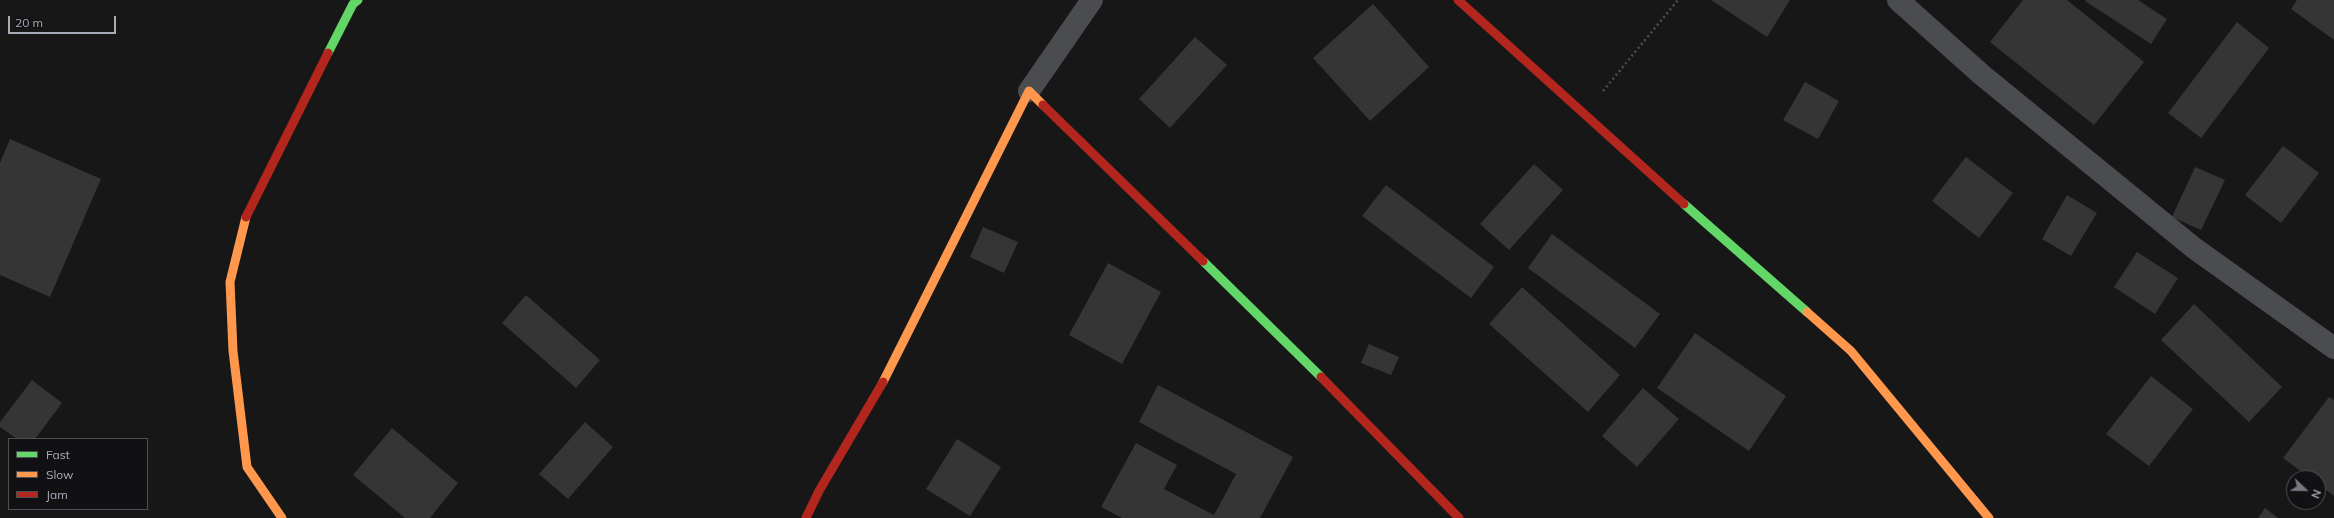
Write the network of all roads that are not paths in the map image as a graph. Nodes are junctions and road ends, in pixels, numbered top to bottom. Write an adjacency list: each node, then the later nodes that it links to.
1 (1092, 0): 5 (street)
2 (1458, 0): 10 (street)
3 (1898, 0): 6 (street)
4 (353, 1): 7 (street)
5 (1030, 92): 8 (street); 9 (street)
6 (2334, 348)
7 (282, 518)
8 (806, 518)
9 (1459, 518)
10 (1989, 518)

